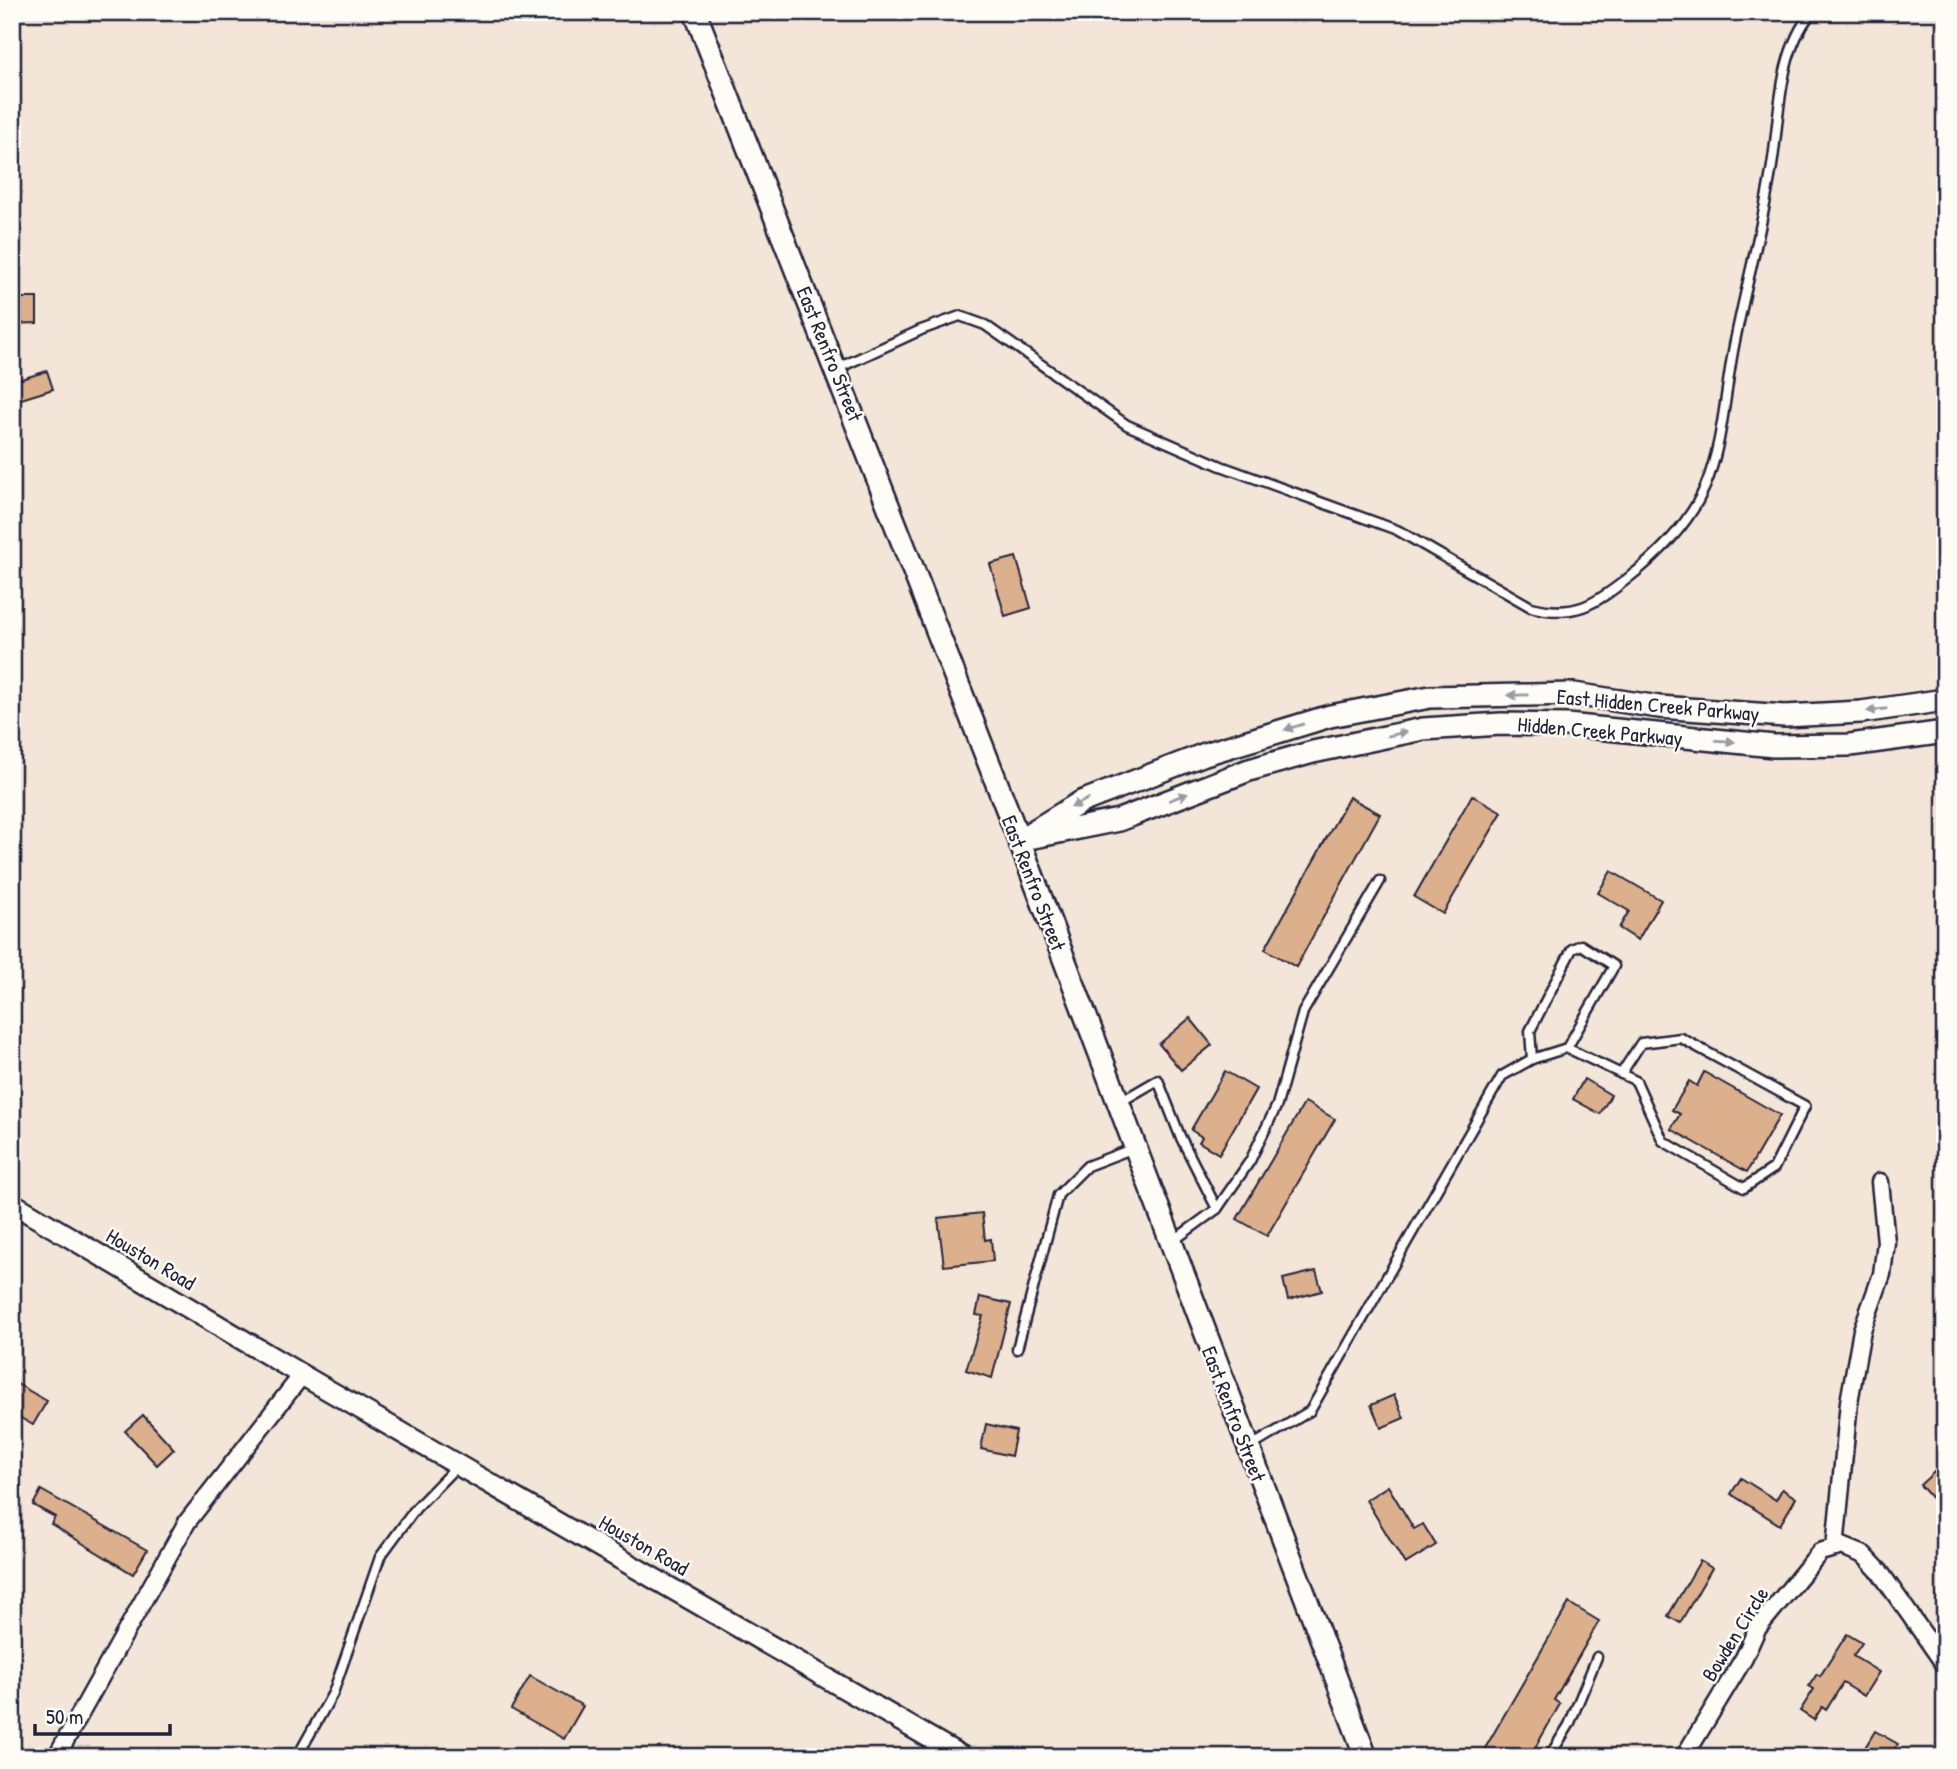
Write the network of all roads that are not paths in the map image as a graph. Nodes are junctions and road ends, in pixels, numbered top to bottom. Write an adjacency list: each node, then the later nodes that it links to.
1 (695, 12): 3 (main road, East Renfro Street)
2 (1811, 12): 3 (lane)
3 (836, 369): 6 (main road, East Renfro Street)
4 (1945, 700): 6 (main road, East Hidden Creek Parkway, one-way to 6)
5 (1945, 732): 6 (main road, Hidden Creek Parkway, one-way to 5)
6 (1018, 840): 11 (main road, East Renfro Street)
7 (1380, 881): 15 (lane)
8 (1567, 1048): 9 (lane); 9 (lane); 10 (lane)
9 (1532, 1059): 19 (lane)
10 (1621, 1074): 10 (lane)
11 (1117, 1104): 12 (main road, East Renfro Street); 15 (lane)
12 (1134, 1148): 16 (main road, East Renfro Street); 17 (lane)
13 (1880, 1182): 21 (street)
14 (12, 1203): 18 (street, Houston Road)
15 (1217, 1209): 16 (lane)
16 (1170, 1243): 19 (main road, East Renfro Street)
17 (1017, 1349)
18 (302, 1375): 20 (street, Houston Road); 24 (street)
19 (1247, 1449): 27 (main road, East Renfro Street)
20 (458, 1465): 25 (lane); 26 (street, Houston Road)
21 (1835, 1548): 23 (street); 29 (street, Bowden Circle)
22 (1597, 1657): 28 (lane)
23 (1945, 1665)
24 (58, 1753)
25 (297, 1757)
26 (963, 1757)
27 (1366, 1757)
28 (1549, 1757)
29 (1684, 1757)

